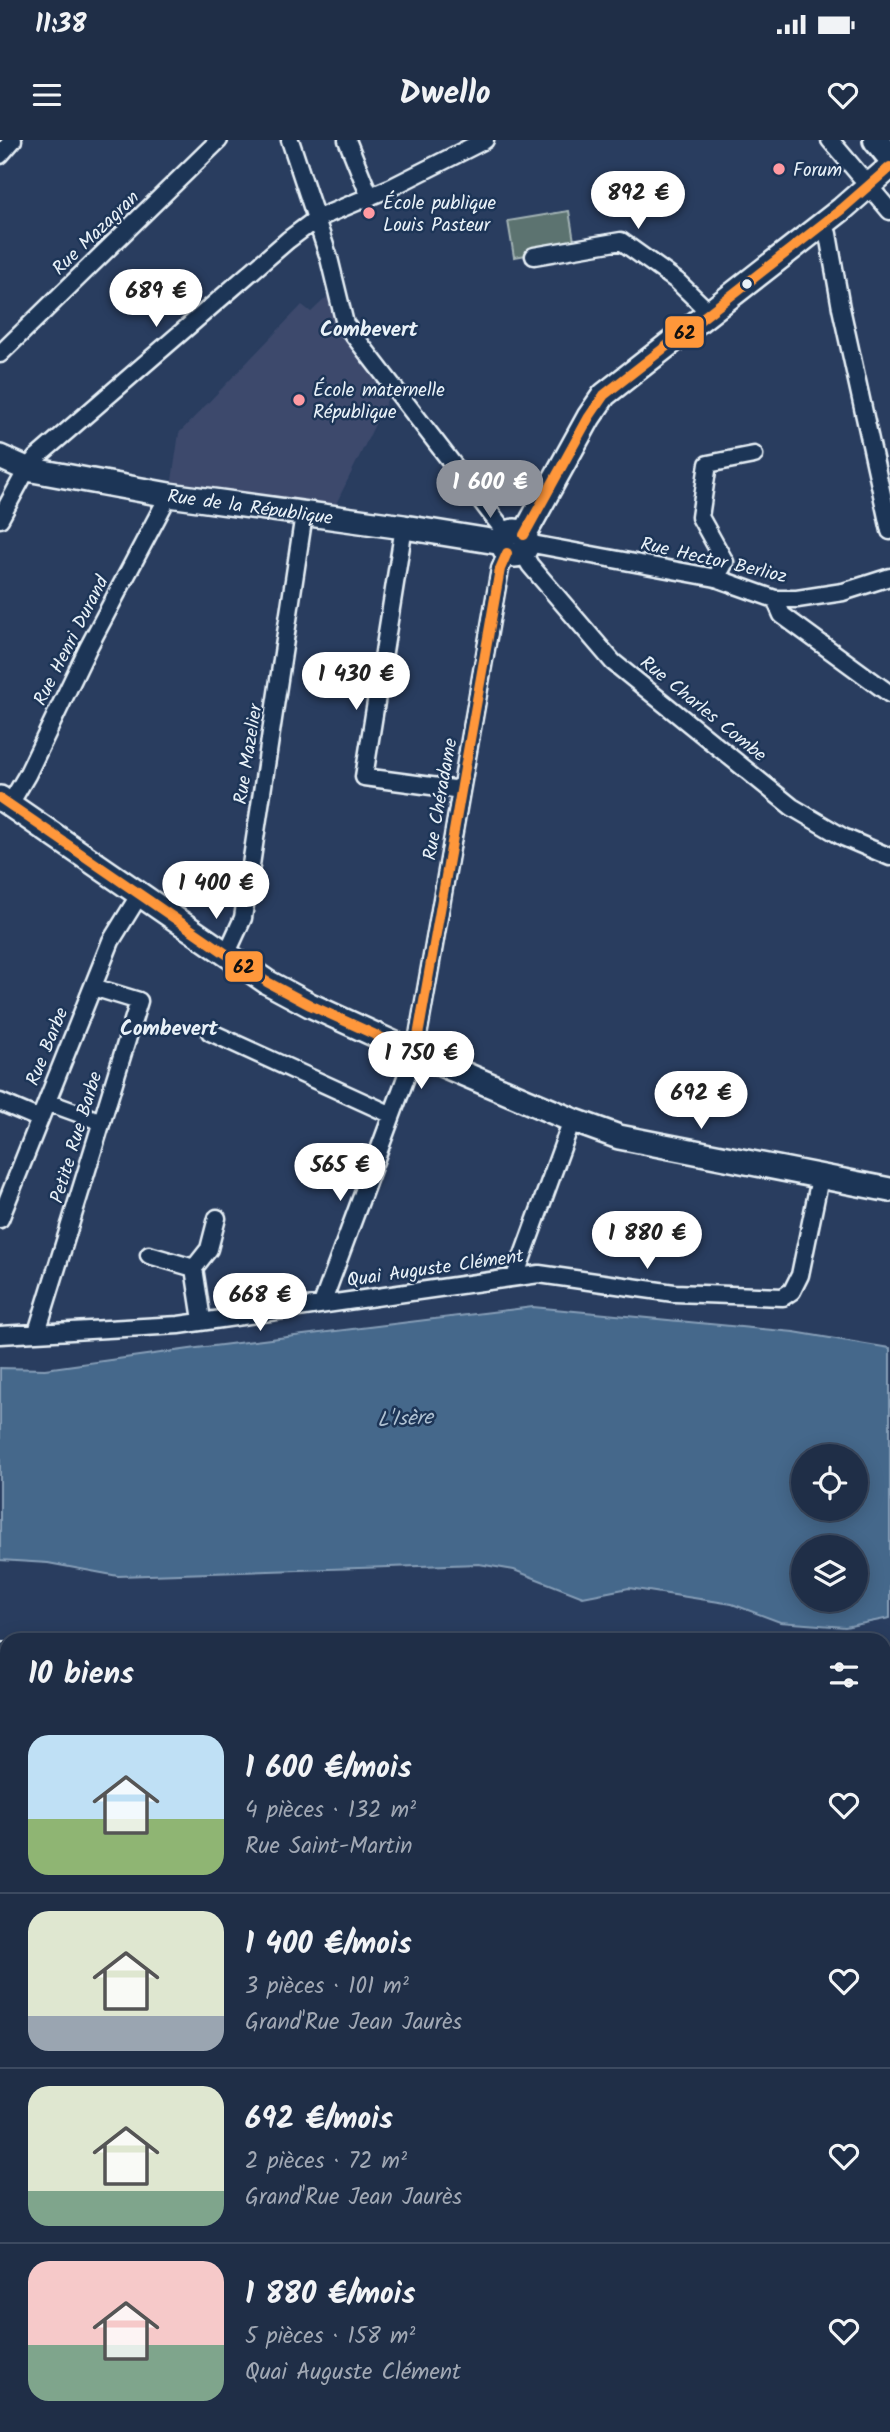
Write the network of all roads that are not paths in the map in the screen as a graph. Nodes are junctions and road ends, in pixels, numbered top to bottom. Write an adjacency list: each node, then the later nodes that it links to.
1 (13, 140): 8 (street)
2 (219, 140): 18 (street, Rue Mazagran)
3 (290, 140): 14 (street, Rue Charles Combe)
4 (347, 140): 12 (street)
5 (485, 140): 12 (street)
6 (830, 140): 11 (street)
7 (876, 140): 9 (main road)
8 (0, 155)
9 (890, 157)
10 (890, 167): 11 (street)
11 (869, 186): 13 (street); 15 (street)
12 (370, 197): 14 (street)
13 (890, 211)
14 (316, 219): 21 (street); 27 (street, Rue Charles Combe)
15 (824, 224): 17 (street); 26 (street)
16 (534, 256): 17 (street)
17 (710, 313): 27 (street)
18 (0, 354)
19 (754, 455): 29 (street)
20 (0, 457): 21 (street, Rue de la République)
21 (27, 469): 22 (street, Rue de la République); 24 (street)
22 (169, 495): 23 (street, Rue de la République); 33 (street, Rue Henri Durand)
23 (304, 514): 25 (street, Rue de la République); 36 (street, Rue Mazelier)
24 (0, 519)
25 (404, 527): 27 (street, Rue de la République); 32 (street)
26 (890, 531)
27 (515, 543): 29 (street, Rue Hector Berlioz); 32 (street, Rue Chéradame); 34 (street, Rue Charles Combe)
28 (890, 577): 30 (street, Rue Hector Berlioz)
29 (716, 578): 30 (street, Rue Hector Berlioz)
30 (775, 599): 31 (street)
31 (890, 694)
32 (461, 790): 39 (street, Rue Chéradame)
33 (5, 801): 35 (street)
34 (890, 857)
35 (140, 894): 36 (street); 37 (street, Rue Barbe)
36 (226, 955): 39 (street)
37 (93, 987): 41 (street, Rue Barbe); 45 (street, Petite Rue Barbe)
38 (210, 1032): 42 (street)
39 (415, 1053): 42 (street, Rue Chéradame); 44 (street)
40 (0, 1102): 43 (street)
41 (47, 1102): 43 (street, Rue Barbe); 45 (street)
42 (392, 1115): 53 (street, Rue Chéradame)
43 (40, 1119): 49 (street, Rue Barbe)
44 (572, 1120): 46 (street); 52 (street)
45 (102, 1122): 55 (street, Petite Rue Barbe)
46 (820, 1178): 47 (street); 52 (street, Quai Auguste Clément)
47 (890, 1190)
48 (216, 1218): 51 (street)
49 (0, 1219)
50 (149, 1255): 51 (street)
51 (194, 1268): 54 (street)
52 (515, 1277): 53 (street, Quai Auguste Clément)
53 (322, 1304): 54 (street, Quai Auguste Clément)
54 (202, 1320): 55 (street, Quai Auguste Clément)
55 (37, 1332): 56 (street, Quai Auguste Clément)
56 (0, 1335)

